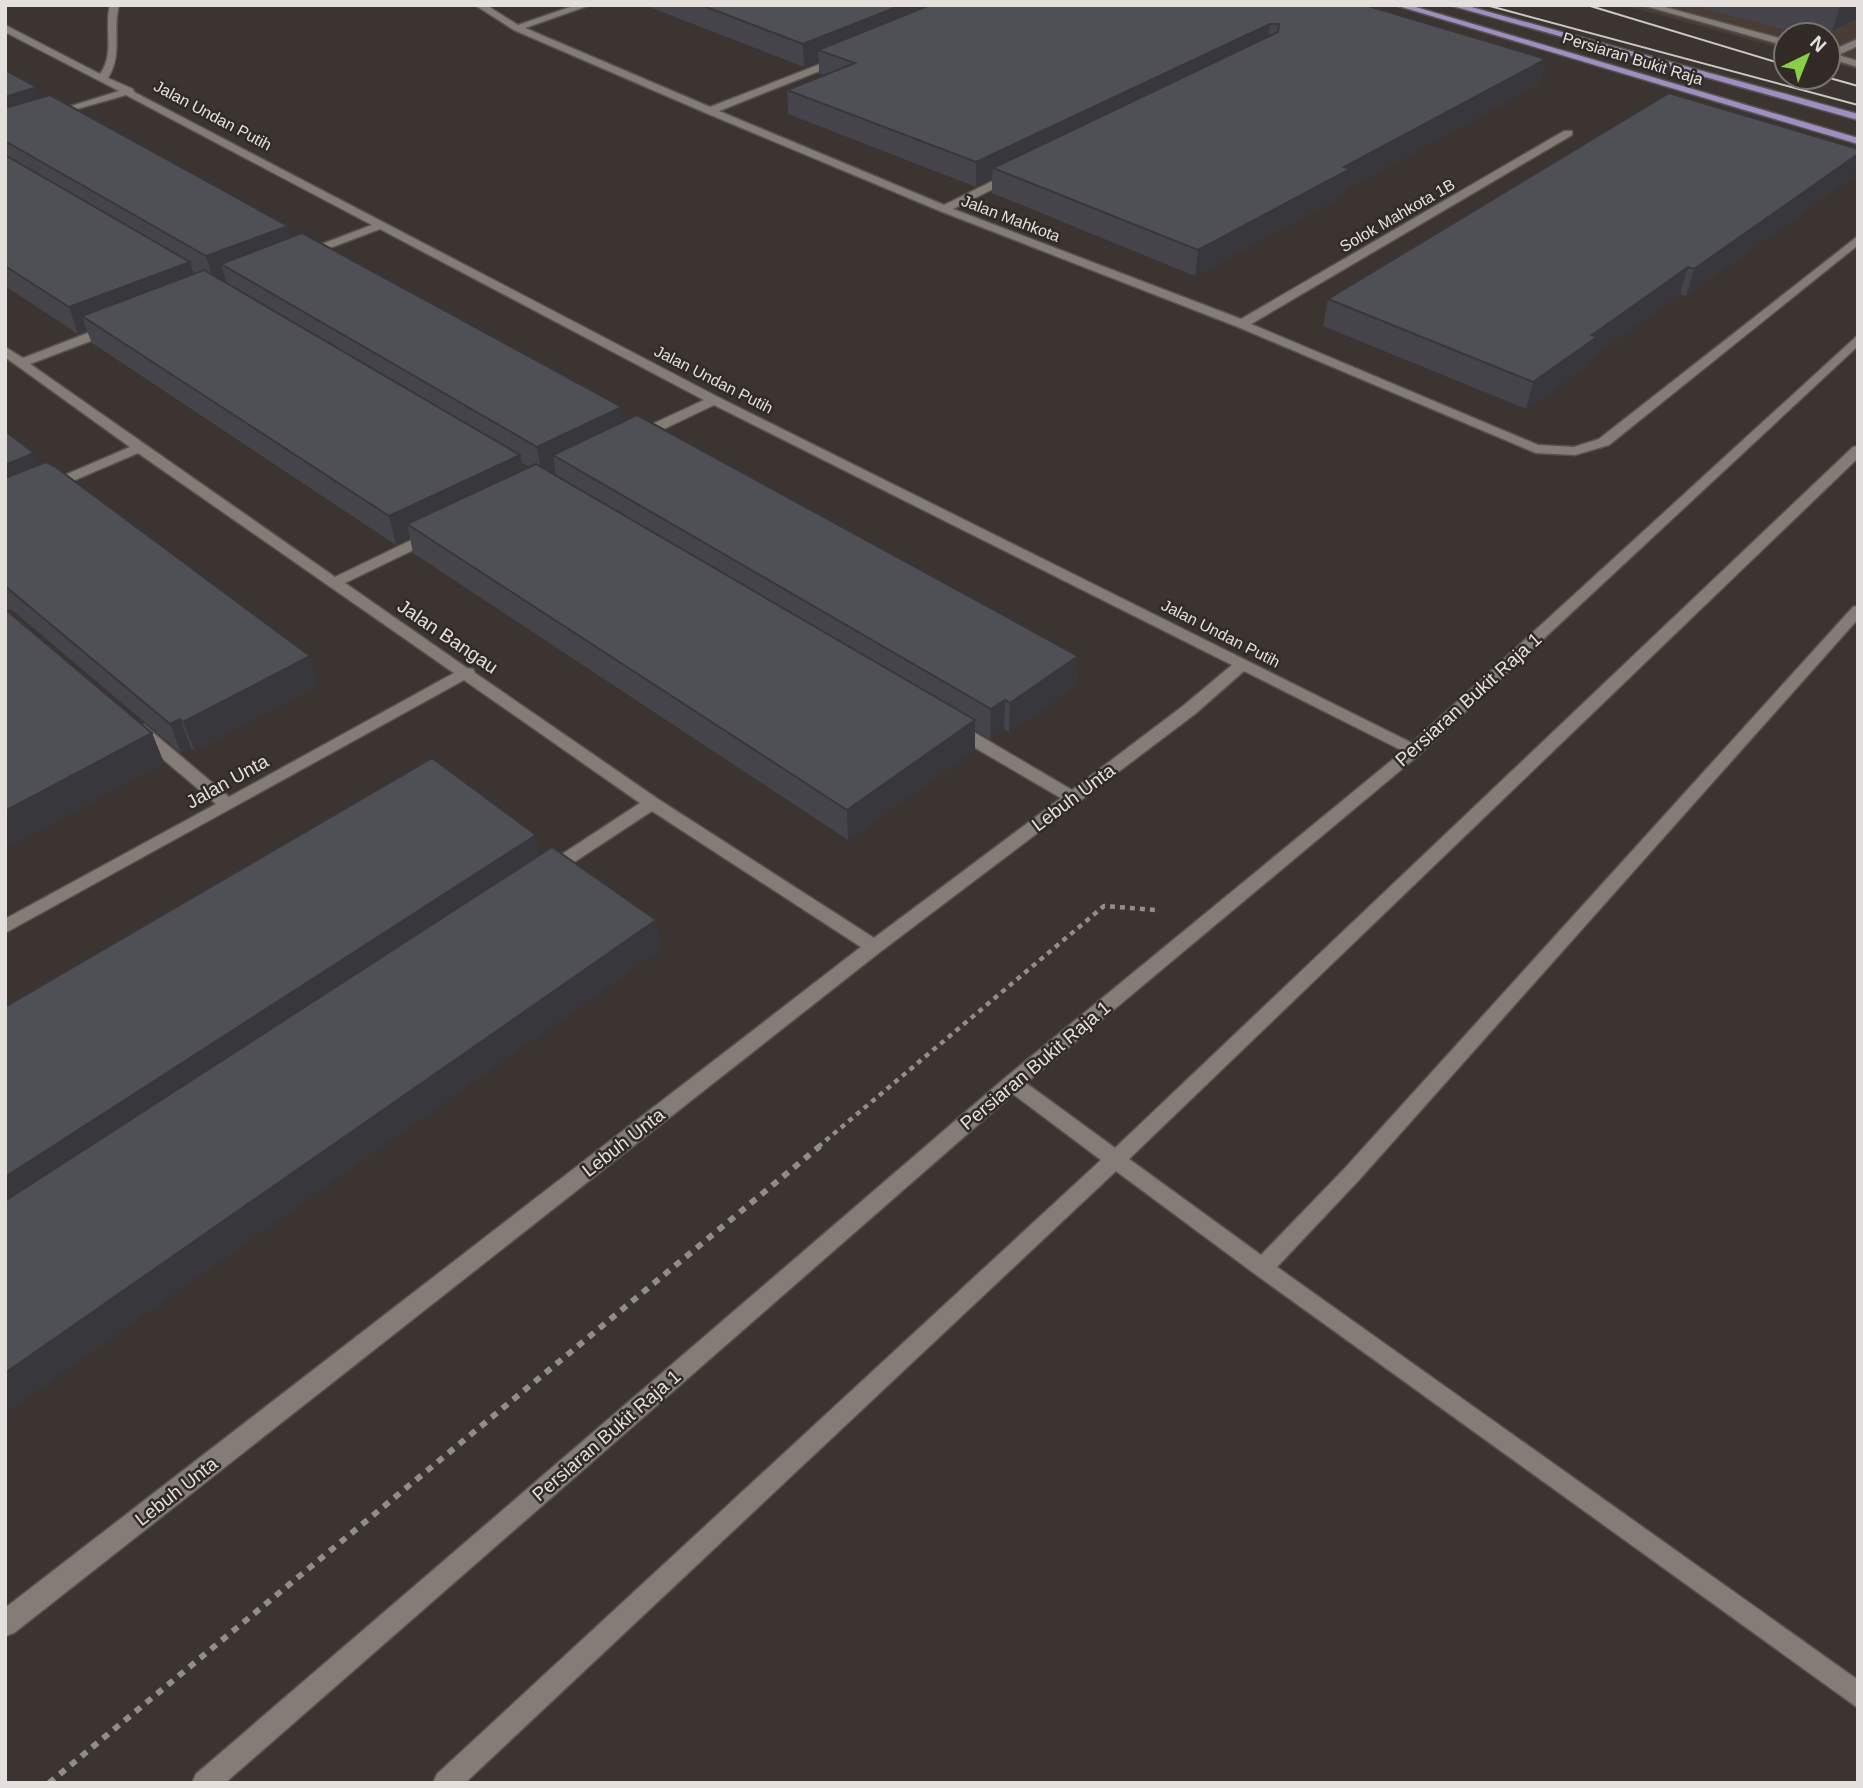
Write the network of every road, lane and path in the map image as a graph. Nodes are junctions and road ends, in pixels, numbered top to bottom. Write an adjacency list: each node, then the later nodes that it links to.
1 (116, 5): 15 (street)
2 (479, 5): 10 (street, Jalan Mahkota)
3 (586, 5): 10 (street)
4 (1399, 5): 21 (main road, Persiaran Bukit Raja)
5 (1453, 5): 8 (main road, Persiaran Bukit Raja)
6 (1509, 5): 8 (main road)
7 (1646, 5): 11 (street)
8 (1513, 21): 18 (main road, Persiaran Bukit Raja)
9 (5, 28): 15 (street, Jalan Undan Putih)
10 (517, 28): 17 (street, Jalan Mahkota)
11 (1772, 39)
12 (1858, 42): 13 (street)
13 (1842, 49)
14 (849, 56): 17 (street)
15 (102, 79): 16 (street, Jalan Undan Putih)
16 (130, 91): 19 (street); 24 (street, Jalan Undan Putih)
17 (709, 111): 23 (street, Jalan Mahkota)
18 (1858, 117)
19 (43, 118)
20 (1568, 134): 28 (street, Solok Mahkota 1B)
21 (1858, 141)
22 (1019, 172): 23 (street)
23 (944, 209): 28 (street, Jalan Mahkota)
24 (381, 225): 26 (street); 32 (street, Jalan Undan Putih)
25 (1858, 239): 28 (street, Jalan Mahkota)
26 (290, 259)
27 (123, 323): 31 (street)
28 (1242, 324)
29 (1858, 339): 44 (street, Persiaran Bukit Raja 1)
30 (5, 351): 31 (street, Jalan Bangau)
31 (21, 363): 34 (street, Jalan Bangau)
32 (714, 400): 33 (street); 40 (street, Jalan Undan Putih)
33 (627, 441)
34 (139, 448): 36 (street); 38 (street, Jalan Bangau)
35 (1858, 450): 53 (street)
36 (5, 506)
37 (443, 530): 38 (street)
38 (334, 583): 41 (street, Jalan Bangau)
39 (1858, 610): 54 (street)
40 (1244, 663): 44 (street, Jalan Undan Putih); 45 (street, Lebuh Unta)
41 (468, 673): 46 (street, Jalan Bangau); 47 (street, Jalan Unta)
42 (122, 715): 47 (street)
43 (942, 720): 45 (street)
44 (1414, 750): 49 (street, Persiaran Bukit Raja 1)
45 (1072, 797): 51 (street, Lebuh Unta)
46 (652, 803): 48 (street); 51 (street, Jalan Bangau)
47 (228, 805): 50 (street, Jalan Unta)
48 (537, 879)
49 (1216, 915): 52 (street, Persiaran Bukit Raja 1); 57 (path)
50 (5, 927)
51 (874, 947): 55 (street, Lebuh Unta)
52 (1012, 1083): 53 (street); 58 (street, Persiaran Bukit Raja 1)
53 (1115, 1160): 54 (street); 59 (street)
54 (1262, 1268): 56 (street)
55 (5, 1624)
56 (1858, 1695)
57 (49, 1783)
58 (205, 1783)
59 (446, 1783)

